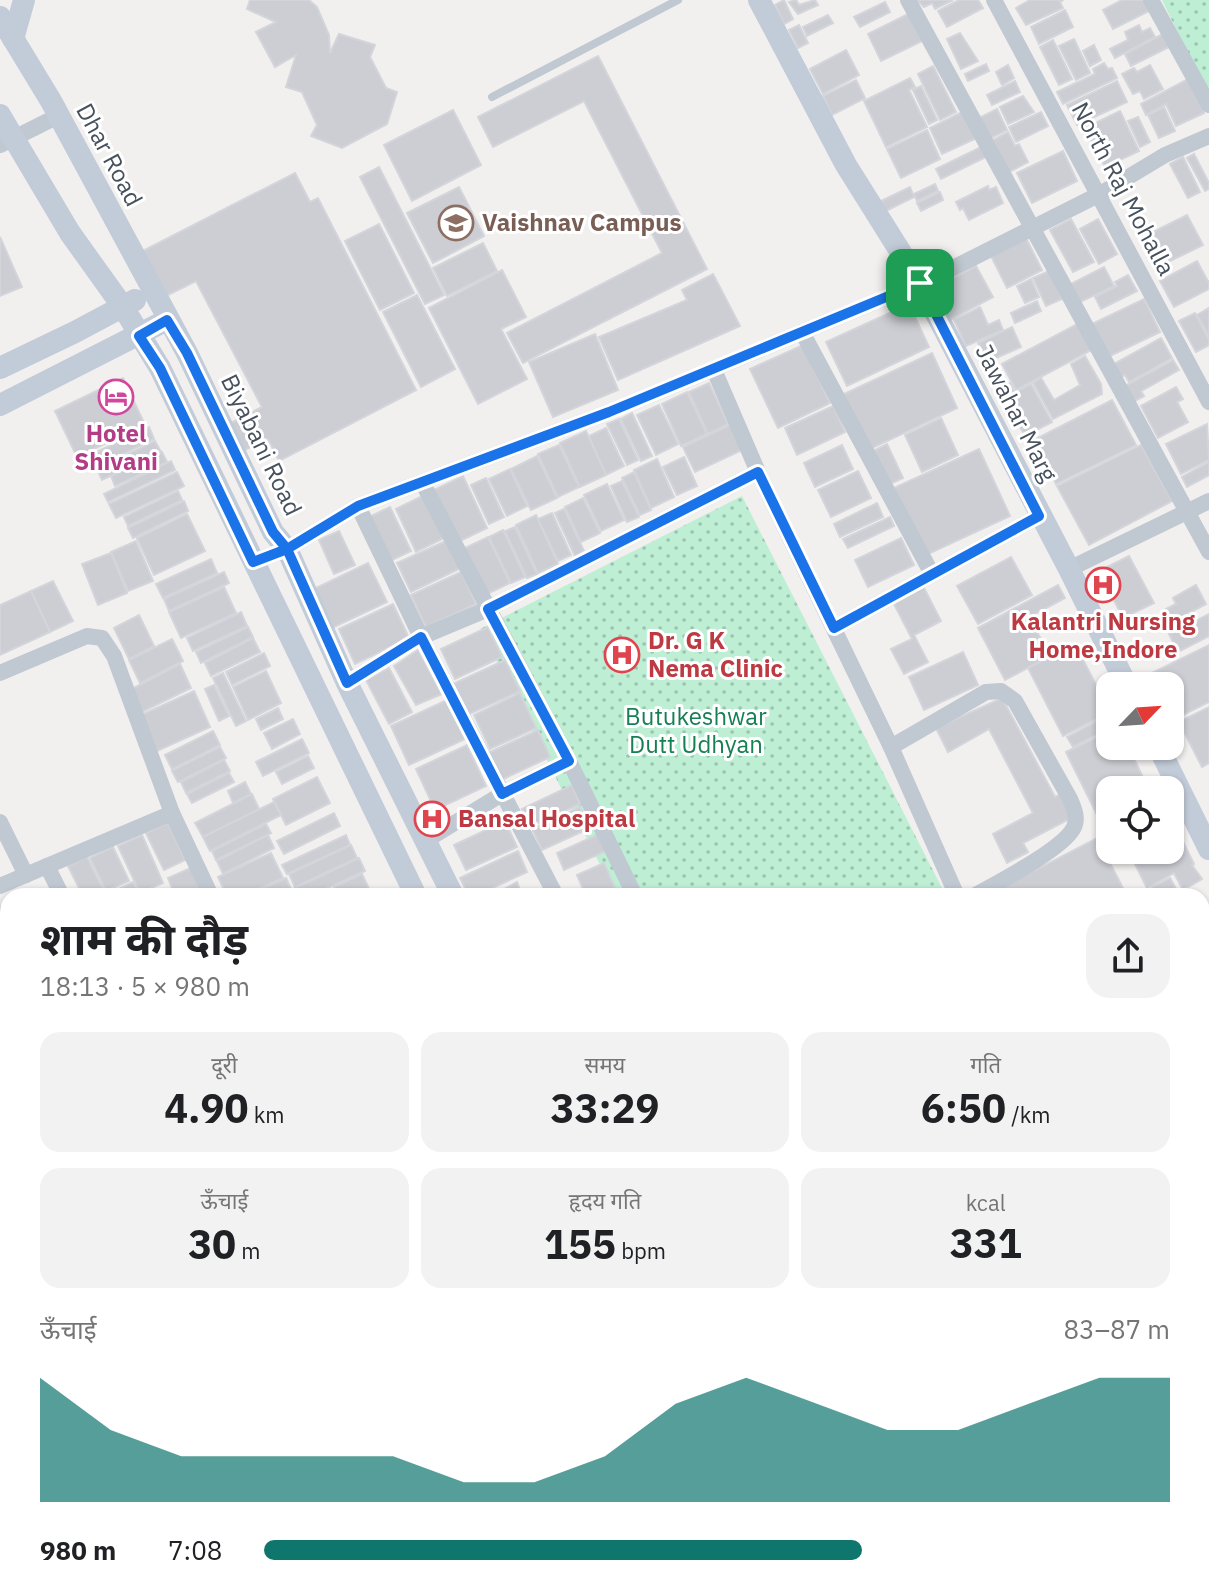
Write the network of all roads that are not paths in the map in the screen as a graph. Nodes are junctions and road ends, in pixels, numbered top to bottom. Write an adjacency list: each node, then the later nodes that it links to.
1 (24, 0): 8 (main road)
2 (678, 0): 9 (lane)
3 (759, 0): 17 (main road, Jawahar Marg)
4 (908, 0): 16 (street)
5 (994, 0): 15 (street, North Raj Mohalla)
6 (1151, 0): 10 (street)
7 (0, 17): 8 (main road, Dhar Road)
8 (13, 39): 12 (main road, Dhar Road)
9 (492, 97)
10 (1209, 105)
11 (0, 115): 14 (main road)
12 (58, 116): 14 (street); 18 (main road, Dhar Road)
13 (1209, 136): 15 (street)
14 (8, 142): 19 (main road)
15 (1100, 194): 16 (street); 25 (street, North Raj Mohalla)
16 (1031, 228): 17 (street); 31 (street)
17 (920, 283): 21 (street); 32 (main road, Jawahar Marg)
18 (151, 290): 19 (main road); 20 (main road, Dhar Road)
19 (123, 307): 22 (main road); 23 (main road)
20 (167, 320): 22 (main road); 33 (main road, Biyabani Road)
21 (802, 332): 24 (street); 37 (street)
22 (139, 336): 26 (main road); 35 (main road)
23 (0, 368)
24 (714, 370): 27 (street); 28 (street)
25 (1209, 402)
26 (0, 405)
27 (758, 472): 38 (street); 39 (street)
28 (422, 482): 30 (street); 38 (street)
29 (1209, 501): 31 (street)
30 (358, 506): 33 (street); 40 (street)
31 (1188, 512): 34 (street); 36 (street)
32 (1039, 516): 36 (main road, Jawahar Marg); 37 (street)
33 (287, 549): 35 (street); 43 (main road, Biyabani Road)
34 (1209, 552)
35 (253, 562): 57 (main road)
36 (1069, 569): 41 (main road, Jawahar Marg)
37 (932, 574): 39 (street)
38 (488, 609): 40 (street); 46 (street)
39 (834, 628): 44 (street)
40 (421, 637): 43 (street); 47 (street)
41 (1120, 672)
42 (0, 673): 48 (street)
43 (347, 683): 50 (main road, Biyabani Road)
44 (891, 747): 61 (street); 62 (street)
45 (1165, 760): 51 (main road)
46 (569, 761): 47 (street); 60 (street)
47 (502, 794): 50 (street); 59 (street)
48 (172, 813): 52 (street); 56 (street)
49 (0, 822): 53 (street)
50 (425, 841): 58 (main road, Biyabani Road)
51 (1209, 849)
52 (47, 866): 53 (street); 55 (street)
53 (26, 875): 54 (street)
54 (0, 886)
55 (58, 888)
56 (207, 888)
57 (412, 888)
58 (449, 888)
59 (552, 888)
60 (631, 888)
61 (953, 888)
62 (988, 888)

